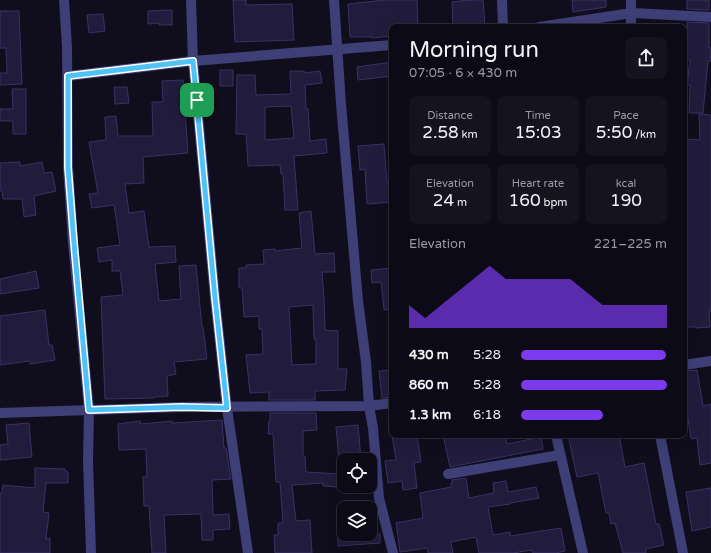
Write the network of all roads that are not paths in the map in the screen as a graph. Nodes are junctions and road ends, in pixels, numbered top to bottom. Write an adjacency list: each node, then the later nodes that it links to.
1 (64, 0): 14 (street)
2 (191, 0): 13 (street)
3 (334, 0): 12 (street)
4 (502, 0): 8 (street)
5 (632, 0): 6 (street)
6 (632, 13): 7 (street); 9 (street); 10 (street)
7 (711, 17)
8 (503, 24)
9 (559, 24)
10 (631, 24)
11 (389, 45): 12 (street)
12 (337, 50): 13 (street); 18 (street)
13 (193, 61): 14 (street); 19 (street)
14 (68, 76): 20 (street)
15 (711, 361): 16 (street)
16 (687, 365)
17 (389, 403): 18 (street)
18 (369, 406): 19 (street); 28 (street)
19 (227, 408): 20 (street); 27 (street)
20 (89, 410): 21 (street); 26 (street)
21 (0, 413)
22 (557, 438): 24 (street)
23 (661, 438): 30 (street)
24 (560, 455): 25 (street); 29 (street)
25 (448, 474)
26 (90, 553)
27 (248, 553)
28 (393, 553)
29 (583, 553)
30 (684, 553)

